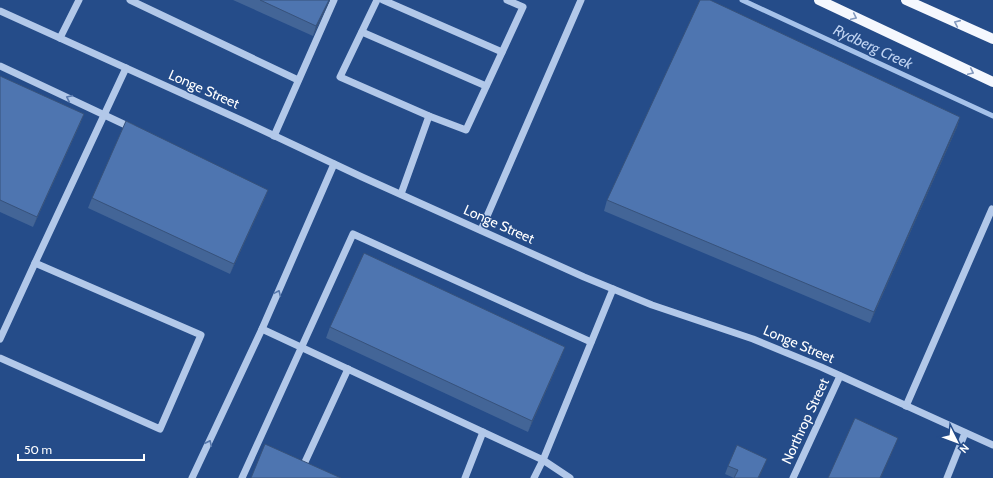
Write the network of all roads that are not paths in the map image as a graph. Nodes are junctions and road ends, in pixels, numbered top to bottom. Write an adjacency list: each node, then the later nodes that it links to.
1 (79, 0): 12 (street)
2 (130, 0): 17 (street)
3 (334, 0): 17 (street)
4 (377, 0): 11 (street)
5 (383, 0): 14 (street)
6 (507, 0): 14 (street)
7 (581, 0): 27 (street)
8 (819, 0): 18 (main road, one-way to 18)
9 (906, 0): 13 (main road, one-way to 9)
10 (0, 11): 12 (street, Longe Street)
11 (362, 32): 19 (street); 21 (street)
12 (60, 38): 16 (street, Longe Street)
13 (993, 39)
14 (502, 52): 19 (street)
15 (0, 66): 20 (street, one-way to 15)
16 (126, 68): 20 (street); 23 (street, Longe Street)
17 (298, 80): 23 (street)
18 (993, 82)
19 (486, 86): 21 (street)
20 (104, 114): 22 (street); 28 (street)
21 (429, 116): 25 (street)
22 (139, 131)
23 (274, 136): 24 (street, Longe Street)
24 (334, 164): 25 (street, Longe Street); 30 (street, one-way to 24)
25 (401, 194): 27 (street, Longe Street)
26 (992, 209): 37 (street)
27 (481, 230): 29 (street, Longe Street)
28 (35, 263): 31 (street); 34 (street)
29 (613, 289): 32 (street); 36 (street, Longe Street)
30 (262, 329): 33 (street); 43 (street, one-way to 30)
31 (0, 339)
32 (591, 342): 33 (street); 41 (street)
33 (302, 348): 35 (street); 44 (street)
34 (0, 358)
35 (348, 369): 38 (street); 42 (street)
36 (840, 376): 37 (street, Longe Street); 48 (street, Northrop Street)
37 (906, 406): 39 (street, Longe Street)
38 (483, 432): 41 (street); 45 (street)
39 (965, 433): 40 (street, Longe Street); 49 (street)
40 (993, 445)
41 (543, 460): 46 (street); 47 (street)
42 (305, 462)
43 (192, 478)
44 (242, 478)
45 (466, 478)
46 (534, 478)
47 (570, 478)
48 (793, 478)
49 (947, 478)

